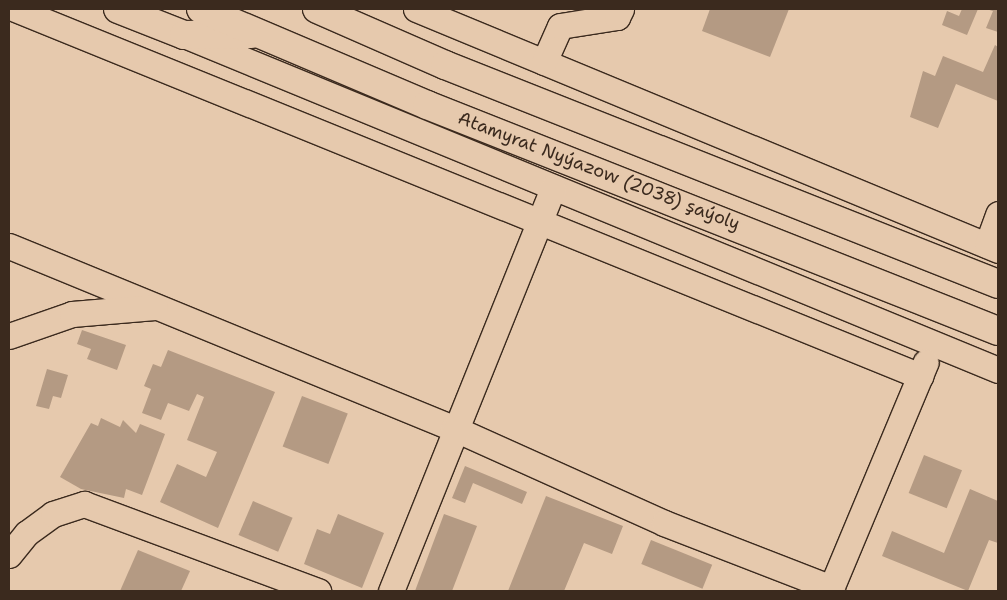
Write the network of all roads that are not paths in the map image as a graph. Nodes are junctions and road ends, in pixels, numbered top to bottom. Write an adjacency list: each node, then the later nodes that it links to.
1 (15, 9): 12 (street)
2 (118, 9): 8 (main road)
3 (201, 9): 7 (main road, Atamyrat Nyýazow (2038) şaýoly)
4 (317, 9): 15 (main road)
5 (416, 9): 9 (street)
6 (621, 9): 9 (street)
7 (260, 34): 8 (main road); 17 (main road, Atamyrat Nyýazow (2038) şaýoly)
8 (184, 35): 10 (street)
9 (544, 62): 14 (street)
10 (553, 187): 12 (street); 19 (street)
11 (998, 214): 14 (street)
12 (535, 223): 21 (street); 22 (street)
13 (9, 246): 16 (street)
14 (992, 248)
15 (998, 284)
16 (160, 306): 18 (street); 22 (street)
17 (998, 330)
18 (9, 336)
19 (934, 343): 20 (street); 21 (street)
20 (998, 370)
21 (920, 376): 24 (street)
22 (453, 428): 24 (street); 26 (street)
23 (9, 555): 25 (street)
24 (831, 590)
25 (318, 591)
26 (391, 591)

